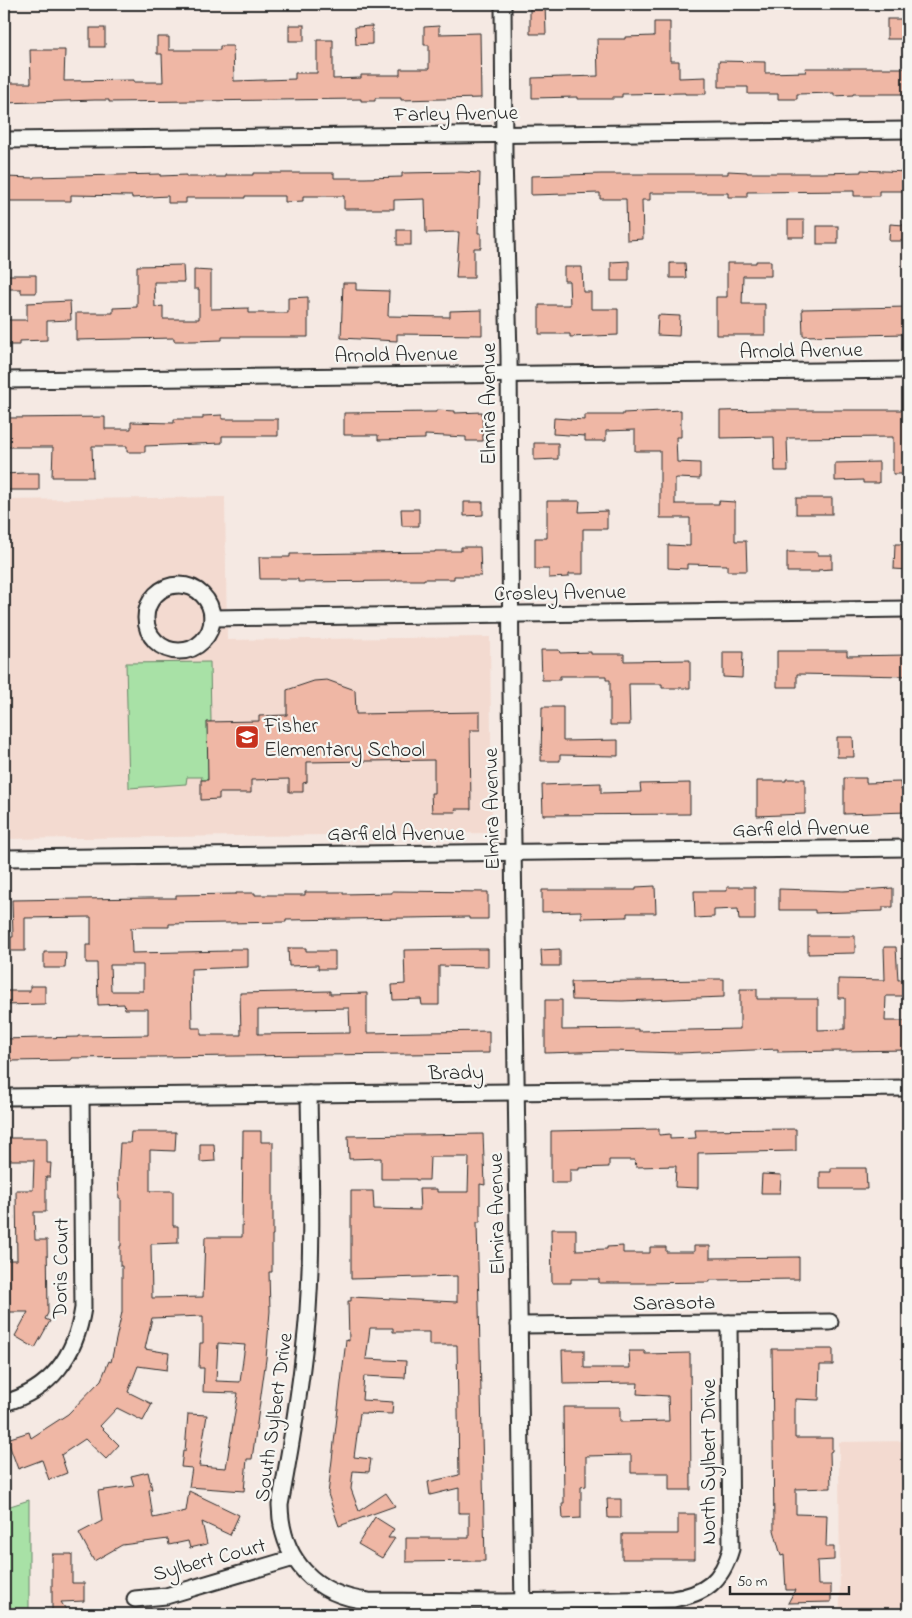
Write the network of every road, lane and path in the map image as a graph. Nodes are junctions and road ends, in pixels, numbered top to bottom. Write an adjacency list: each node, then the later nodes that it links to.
1 (503, 4): 3 (street, Elmira Avenue)
2 (908, 130): 3 (street, Farley Avenue)
3 (504, 134): 4 (street, Farley Avenue); 6 (street, Elmira Avenue)
4 (4, 140)
5 (908, 370): 6 (street, Arnold Avenue)
6 (509, 374): 7 (street, Arnold Avenue); 9 (street, Elmira Avenue)
7 (4, 380)
8 (908, 609): 9 (street, Crosley Avenue)
9 (510, 614): 10 (street, Crosley Avenue); 12 (street, Elmira Avenue)
10 (212, 618): 10 (street)
11 (908, 848): 12 (street, Garfield Avenue)
12 (513, 853): 13 (street, Garfield Avenue); 15 (street, Elmira Avenue)
13 (4, 858)
14 (908, 1088): 15 (street, Brady)
15 (516, 1092): 16 (street, Brady); 21 (street, Elmira Avenue)
16 (309, 1094): 17 (street, Brady); 23 (street, South Sylbert Drive)
17 (81, 1097): 18 (street, Brady); 22 (street, Doris Court)
18 (4, 1098)
19 (830, 1322): 20 (street, Sarasota)
20 (729, 1323): 21 (street, Sarasota); 25 (street, North Sylbert Drive)
21 (519, 1325): 25 (street, Elmira Avenue)
22 (4, 1403)
23 (294, 1558): 24 (street, Sylbert Court); 25 (street, South Sylbert Drive)
24 (135, 1599)
25 (523, 1608)

